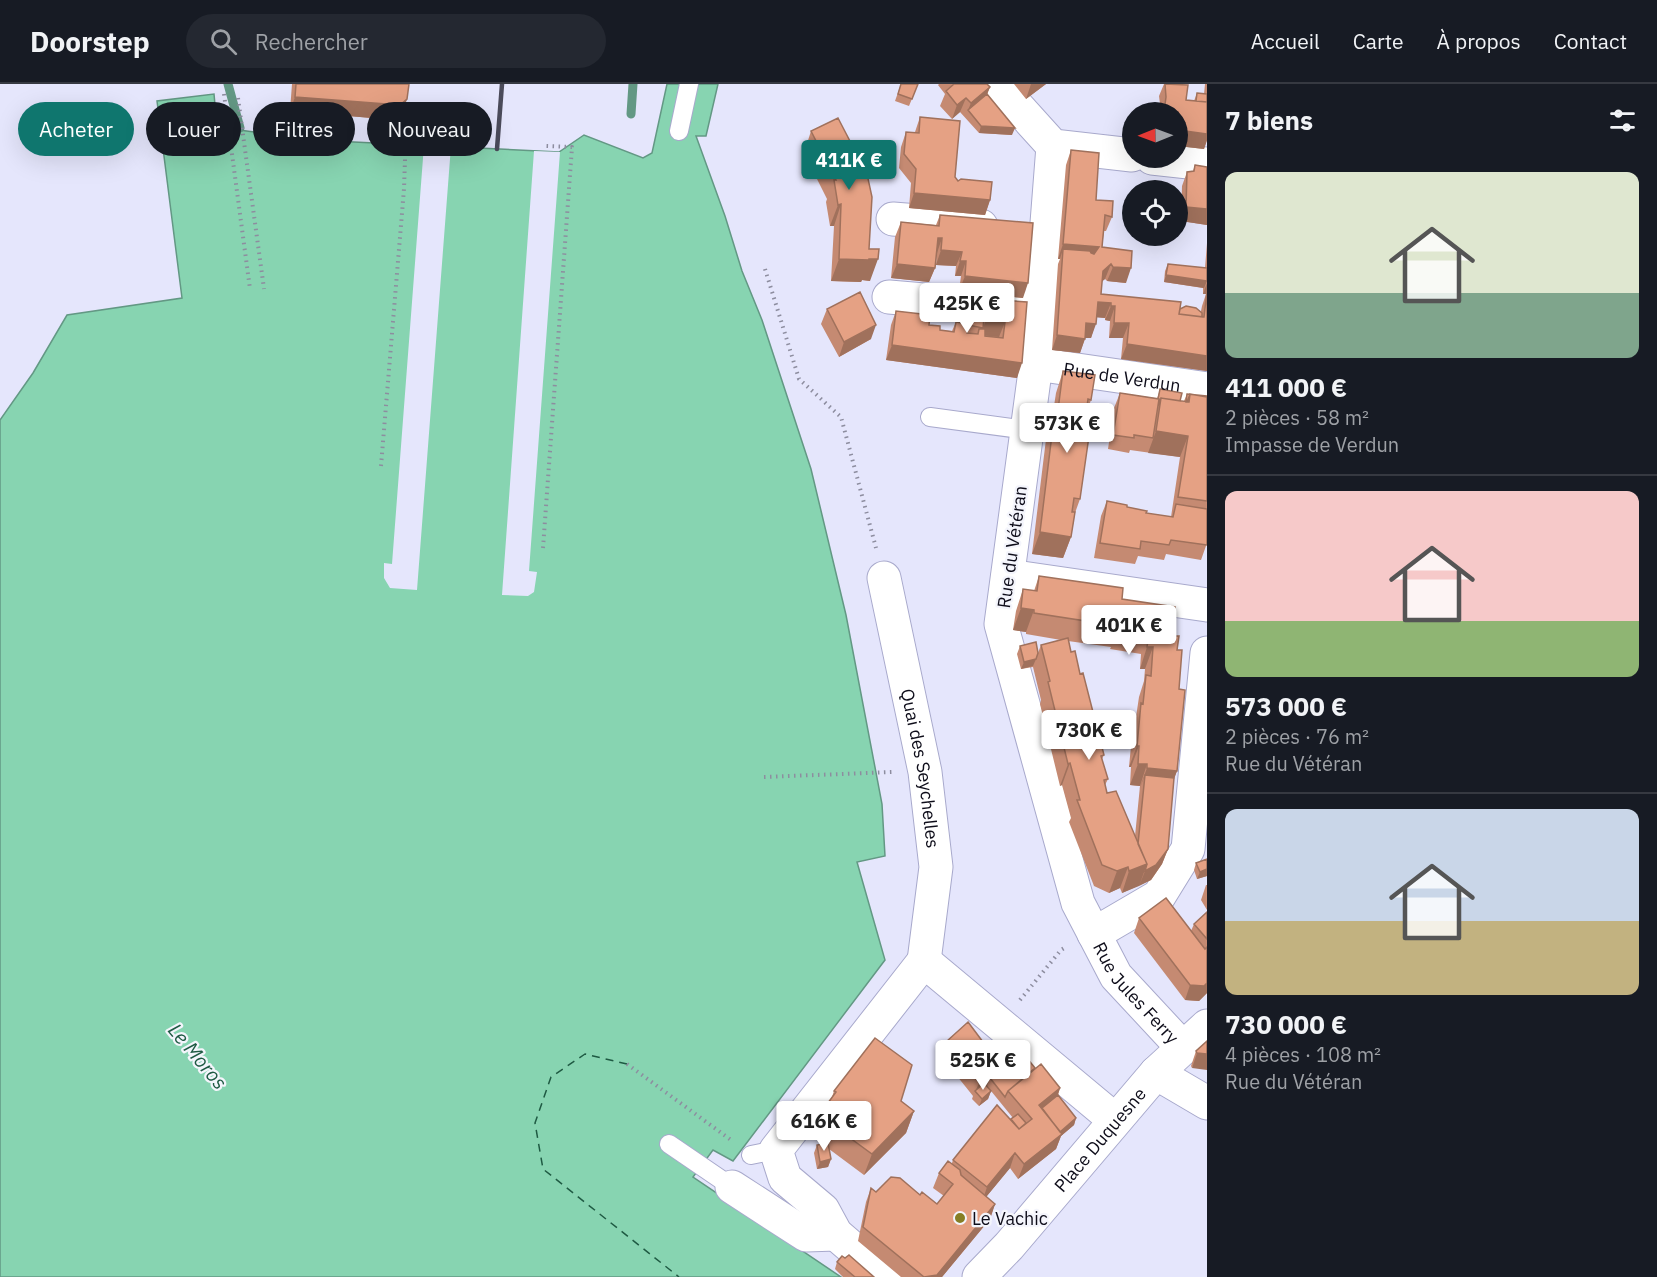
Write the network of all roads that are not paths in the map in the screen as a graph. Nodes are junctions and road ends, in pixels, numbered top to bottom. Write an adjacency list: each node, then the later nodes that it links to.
1 (689, 84): 3 (lane)
2 (997, 84): 4 (street)
3 (679, 131)
4 (1053, 146): 5 (street); 9 (street, Rue du Vétéran)
5 (1122, 154)
6 (1188, 162): 7 (street)
7 (1207, 164)
8 (893, 219): 9 (street)
9 (1026, 229): 11 (street, Rue du Vétéran)
10 (888, 297): 11 (street)
11 (1041, 309): 12 (street, Rue du Vétéran)
12 (1036, 364): 13 (street, Rue de Verdun); 15 (street, Rue du Vétéran)
13 (1207, 389)
14 (930, 417): 15 (lane)
15 (1028, 430): 16 (street, Rue du Vétéran)
16 (1008, 576): 18 (street); 20 (street, Rue du Vétéran)
17 (884, 578): 21 (street, Quai des Seychelles)
18 (1207, 606)
19 (1207, 653): 20 (street, Rue Jules Ferry)
20 (1094, 934): 23 (street, Rue Jules Ferry)
21 (924, 961): 26 (street); 29 (street)
22 (1207, 1026): 23 (street)
23 (1183, 1048): 24 (street)
24 (1156, 1073): 25 (street, Place Duquesne); 26 (street, Place Duquesne)
25 (1207, 1103)
26 (1115, 1120): 31 (street, Place Duquesne)
27 (669, 1144): 28 (lane)
28 (732, 1187): 29 (street)
29 (836, 1234): 30 (street)
30 (886, 1277)
31 (980, 1277)

